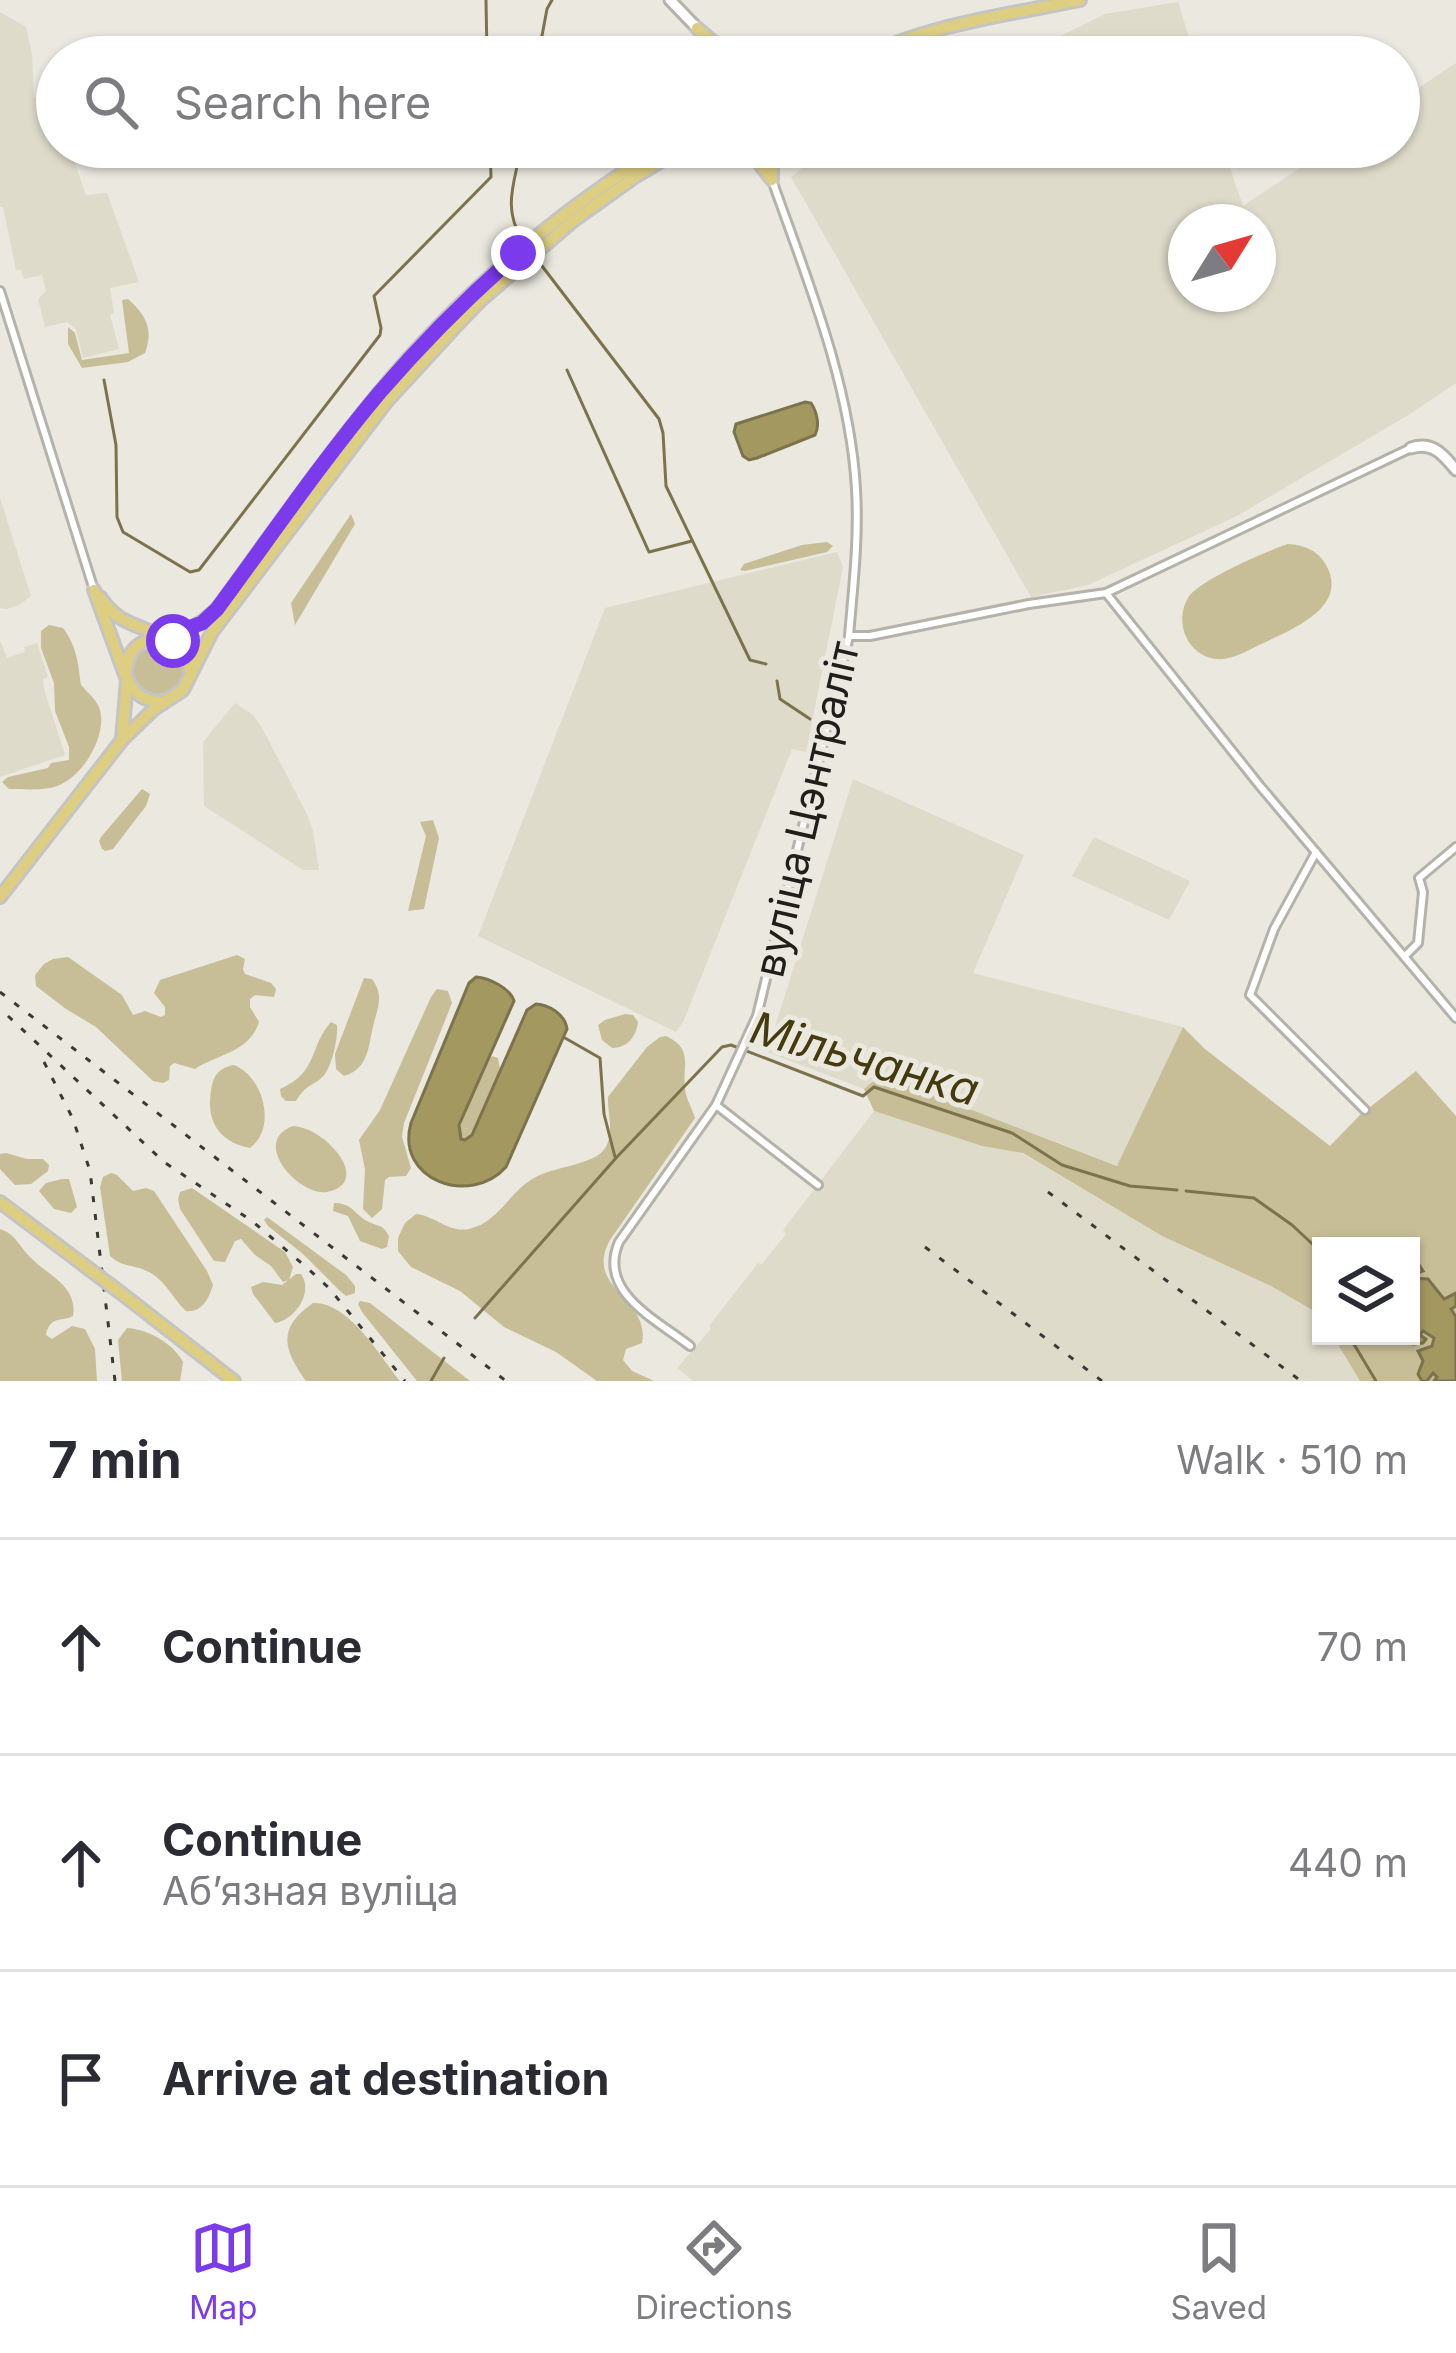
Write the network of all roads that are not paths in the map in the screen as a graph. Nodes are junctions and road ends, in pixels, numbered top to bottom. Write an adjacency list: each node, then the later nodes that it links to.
1 (670, 0): 3 (street)
2 (1080, 0): 6 (main road)
3 (697, 28): 4 (main road); 5 (main road)
4 (701, 36)
5 (706, 36)
6 (918, 36)
7 (629, 168): 17 (main road)
8 (652, 168): 17 (main road)
9 (763, 168): 11 (main road)
10 (772, 168): 11 (main road)
11 (772, 180): 18 (street, вуліца Цэнтраліт)
12 (0, 291): 15 (street)
13 (1411, 448): 14 (street); 16 (street)
14 (1453, 467)
15 (94, 590): 19 (main road); 21 (main road)
16 (1106, 593): 18 (street); 25 (street)
17 (223, 610): 19 (main road); 20 (main road)
18 (849, 636): 29 (street, вуліца Цэнтраліт)
19 (160, 638): 20 (main road); 21 (main road)
20 (190, 674): 22 (main road)
21 (127, 677): 22 (main road); 23 (main road)
22 (163, 702): 23 (main road)
23 (122, 740): 26 (main road)
24 (1456, 847): 27 (street)
25 (1316, 852): 27 (street); 30 (street)
26 (0, 897)
27 (1405, 956): 28 (street)
28 (1456, 1018)
29 (716, 1106): 31 (street); 33 (street, вуліца Цэнтраліт)
30 (1365, 1109)
31 (818, 1185)
32 (0, 1202): 34 (main road, bridge)
33 (690, 1346)
34 (234, 1381)

